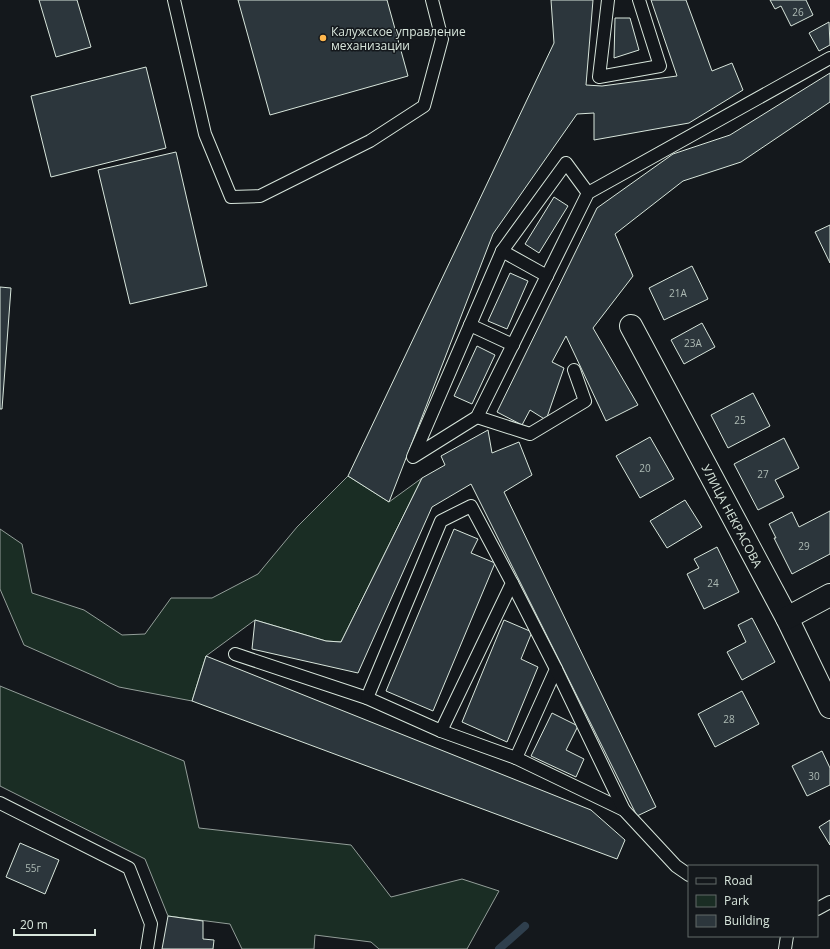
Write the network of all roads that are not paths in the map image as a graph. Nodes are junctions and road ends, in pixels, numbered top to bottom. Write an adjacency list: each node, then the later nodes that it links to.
1 (174, 0): 2 (lane)
2 (432, 0)
3 (608, 0): 4 (lane)
4 (639, 0)
5 (830, 58): 6 (lane)
6 (588, 193): 7 (lane); 8 (lane)
7 (502, 251): 8 (lane); 9 (lane)
8 (547, 276): 11 (lane)
9 (470, 325): 11 (lane); 13 (lane)
10 (631, 326): 16 (street, УЛИЦА НЕКРАСОВА)
11 (513, 345): 13 (lane)
12 (574, 370): 13 (lane)
13 (477, 417)
14 (512, 584): 18 (lane); 19 (lane); 21 (lane)
15 (830, 595): 16 (street)
16 (787, 618): 20 (street, УЛИЦА НЕКРАСОВА)
17 (235, 654): 19 (lane)
18 (556, 669): 22 (lane); 24 (lane)
19 (367, 698): 21 (lane)
20 (830, 707)
21 (441, 731): 22 (lane)
22 (516, 758): 24 (lane)
23 (0, 803): 29 (lane)
24 (624, 810): 25 (lane)
25 (688, 874)
26 (830, 902): 27 (lane)
27 (818, 908)
28 (787, 937): 30 (lane)
29 (147, 949)
30 (784, 949)

